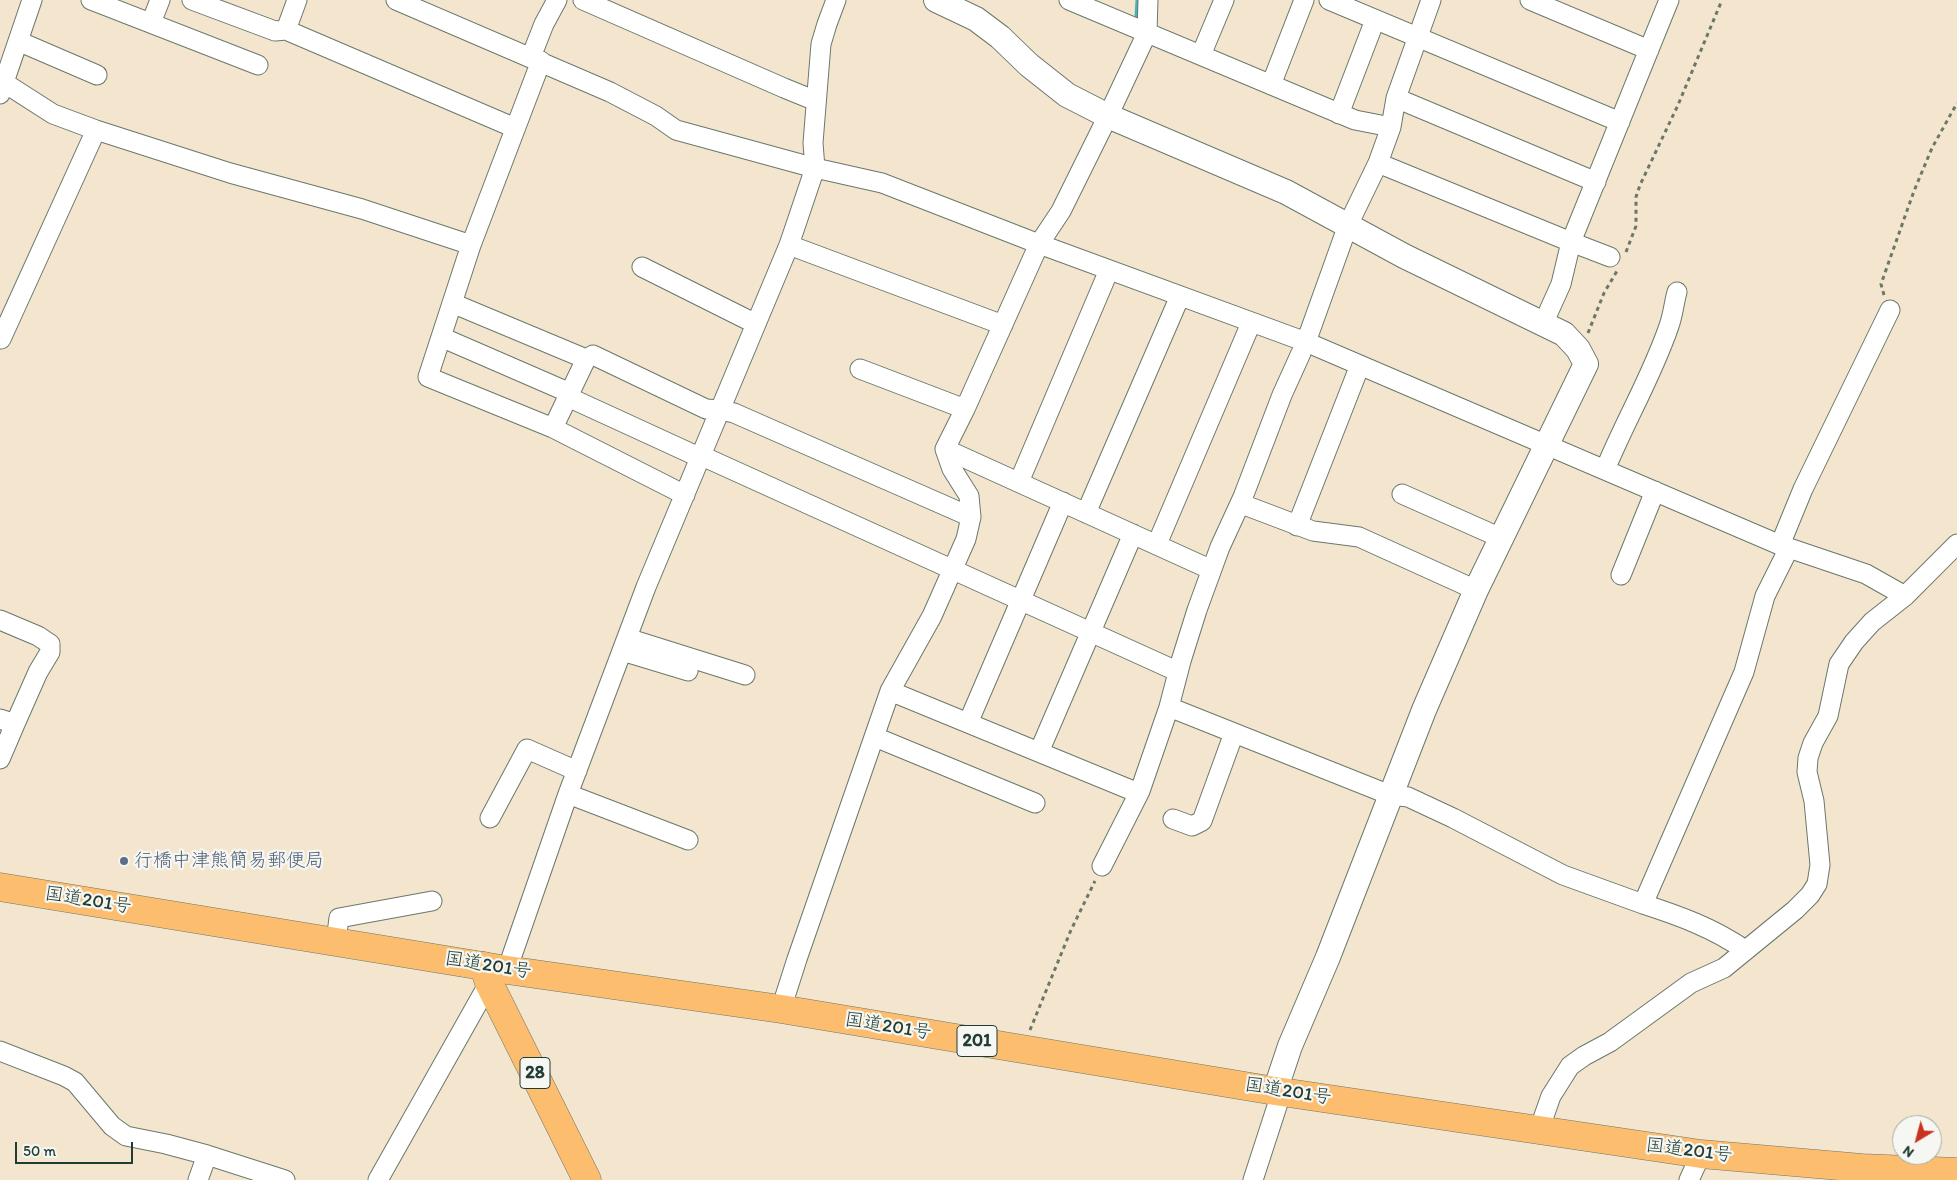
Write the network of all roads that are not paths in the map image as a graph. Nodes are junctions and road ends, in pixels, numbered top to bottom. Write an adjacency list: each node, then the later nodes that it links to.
1 (32, 0): 24 (street)
2 (91, 0): 20 (street)
3 (160, 0): 20 (street)
4 (192, 0): 21 (street)
5 (297, 0): 21 (street)
6 (396, 0): 27 (street)
7 (583, 0): 33 (street)
8 (836, 0): 33 (street)
9 (936, 0): 35 (street)
10 (1069, 0): 22 (street)
11 (1148, 0): 22 (street)
12 (1224, 0): 26 (street)
13 (1304, 0): 30 (street)
14 (1328, 0): 19 (street)
15 (1431, 0): 23 (street)
16 (1530, 0): 25 (street)
17 (1669, 0): 25 (street)
18 (554, 1): 27 (street)
19 (1375, 20): 23 (street); 34 (street)
20 (151, 23): 28 (street)
21 (286, 30): 38 (street)
22 (1146, 33): 26 (street); 35 (street)
23 (1417, 38): 32 (street); 36 (street)
24 (18, 41): 29 (street); 31 (street)
25 (1649, 50): 36 (street)
26 (1201, 55): 30 (street)
27 (536, 59): 38 (street); 41 (street)
28 (258, 65)
29 (97, 75)
30 (1271, 85): 34 (street)
31 (1, 86): 39 (street)
32 (1396, 98): 37 (street); 42 (street)
33 (816, 101): 41 (street)
34 (1339, 114): 37 (street)
35 (1108, 116): 43 (street); 45 (street)
36 (1620, 122): 42 (street)
37 (1391, 127): 40 (street)
38 (515, 128): 46 (street)
39 (96, 130): 46 (street); 60 (street)
40 (1378, 163): 43 (street); 44 (street)
41 (815, 168): 45 (street); 47 (street)
42 (1596, 182): 44 (street)
43 (1348, 225): 57 (street); 61 (street)
44 (1571, 242): 48 (street); 57 (street)
45 (1039, 244): 50 (street); 58 (street)
46 (471, 245): 53 (street)
47 (789, 245): 56 (street); 58 (street)
48 (1618, 260)
49 (642, 267): 56 (street)
50 (1109, 270): 52 (street); 73 (street)
51 (1677, 292): 72 (street)
52 (1180, 296): 55 (street); 79 (street)
53 (452, 303): 59 (street); 62 (street)
54 (1890, 310): 86 (street)
55 (1251, 323): 61 (street); 84 (street)
56 (756, 324): 67 (street)
57 (1544, 324): 69 (street)
58 (1003, 326): 66 (street)
59 (441, 337): 65 (street); 68 (street)
60 (1, 340)
61 (1304, 347): 63 (street); 100 (street)
62 (586, 360): 65 (street); 67 (street)
63 (1360, 365): 69 (street); 81 (street)
64 (860, 369): 66 (street)
65 (569, 395): 68 (street); 71 (street)
66 (966, 409): 70 (street)
67 (721, 410): 71 (street); 80 (street)
68 (553, 428): 75 (street)
69 (1545, 445): 72 (street); 83 (street)
70 (945, 449): 73 (street); 80 (street)
71 (701, 457): 75 (street); 88 (street)
72 (1606, 470): 74 (street)
73 (1019, 482): 77 (street)
74 (1655, 491): 86 (street); 89 (street)
75 (685, 494): 95 (street)
76 (1402, 494): 83 (street)
77 (1063, 502): 79 (street); 92 (street)
78 (1247, 506): 81 (street)
79 (1086, 513): 82 (street)
80 (971, 517): 88 (street)
81 (1297, 526): 90 (street)
82 (1132, 534): 84 (street); 94 (street)
83 (1501, 538): 90 (street)
84 (1157, 544): 87 (street)
85 (1957, 544): 91 (street)
86 (1785, 547): 91 (street); 118 (street)
87 (1204, 566)
88 (954, 569): 92 (street); 99 (street)
89 (1621, 576)
90 (1476, 590): 110 (street)
91 (1905, 596): 120 (street)
92 (1020, 600): 94 (street); 102 (street)
93 (0, 620): 101 (street)
94 (1089, 632): 96 (street); 105 (street)
95 (624, 645): 97 (street); 98 (street); 107 (street)
96 (1172, 669)
97 (688, 672)
98 (745, 675)
99 (890, 691): 102 (street); 104 (street)
100 (1169, 707): 103 (street); 115 (street)
101 (8, 722): 106 (street)
102 (968, 723): 105 (street)
103 (1234, 733): 110 (street); 113 (street)
104 (874, 737): 111 (street); 122 (street)
105 (1039, 752): 108 (street)
106 (0, 759)
107 (577, 771): 109 (street); 112 (street)
108 (1131, 790)
109 (568, 794): 114 (street); 121 (street)
110 (1390, 795): 118 (street); 124 (street)
111 (1035, 803)
112 (490, 818)
113 (1174, 819)
114 (688, 840)
115 (1102, 866)
116 (0, 887): 119 (main road, 国道201号 / 201)
117 (432, 901): 119 (street)
118 (1643, 904): 120 (street)
119 (336, 941): 121 (main road, 国道201号 / 201)
120 (1745, 950): 125 (street)
121 (493, 973): 122 (main road, 国道201号 / 201); 131 (street); 132 (main road, 28)
122 (781, 1009): 124 (main road, 国道201号 / 201)
123 (0, 1051): 127 (street)
124 (1275, 1091): 125 (main road, 国道201号 / 201); 133 (street)
125 (1540, 1130): 126 (main road, 国道201号 / 201)
126 (1701, 1154): 128 (main road, 国道201号 / 201); 134 (street)
127 (207, 1155): 129 (street); 130 (street)
128 (1957, 1172)
129 (198, 1180)
130 (285, 1180)
131 (378, 1180)
132 (587, 1180)
133 (1253, 1180)
134 (1689, 1180)

